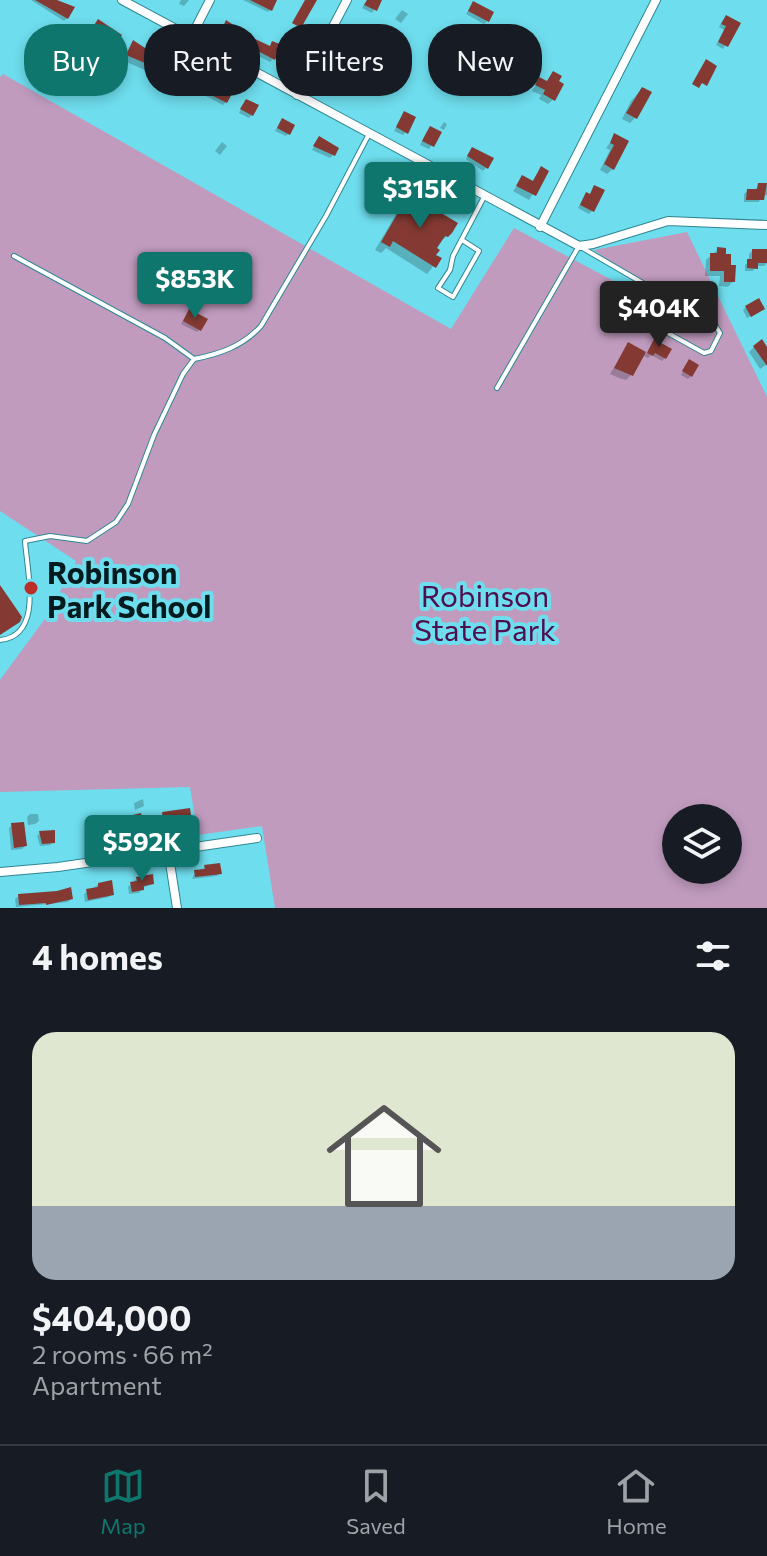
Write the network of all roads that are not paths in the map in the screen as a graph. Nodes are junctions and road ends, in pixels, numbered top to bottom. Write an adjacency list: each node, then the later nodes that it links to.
1 (122, 0): 5 (street)
2 (210, 0): 6 (street)
3 (347, 0): 7 (street)
4 (656, 0): 12 (street)
5 (167, 24)
6 (198, 24)
7 (334, 24)
8 (299, 96): 9 (street)
9 (369, 134): 10 (street); 17 (lane)
10 (484, 197): 12 (street); 13 (lane)
11 (767, 225): 14 (street)
12 (540, 227): 14 (street)
13 (462, 240): 13 (lane)
14 (579, 246): 16 (lane); 18 (lane)
15 (14, 256): 17 (lane)
16 (638, 281): 16 (lane)
17 (194, 359): 19 (lane)
18 (497, 388)
19 (0, 640)
20 (257, 838): 21 (street)
21 (168, 850): 22 (street); 23 (street)
22 (0, 872)
23 (177, 908)

